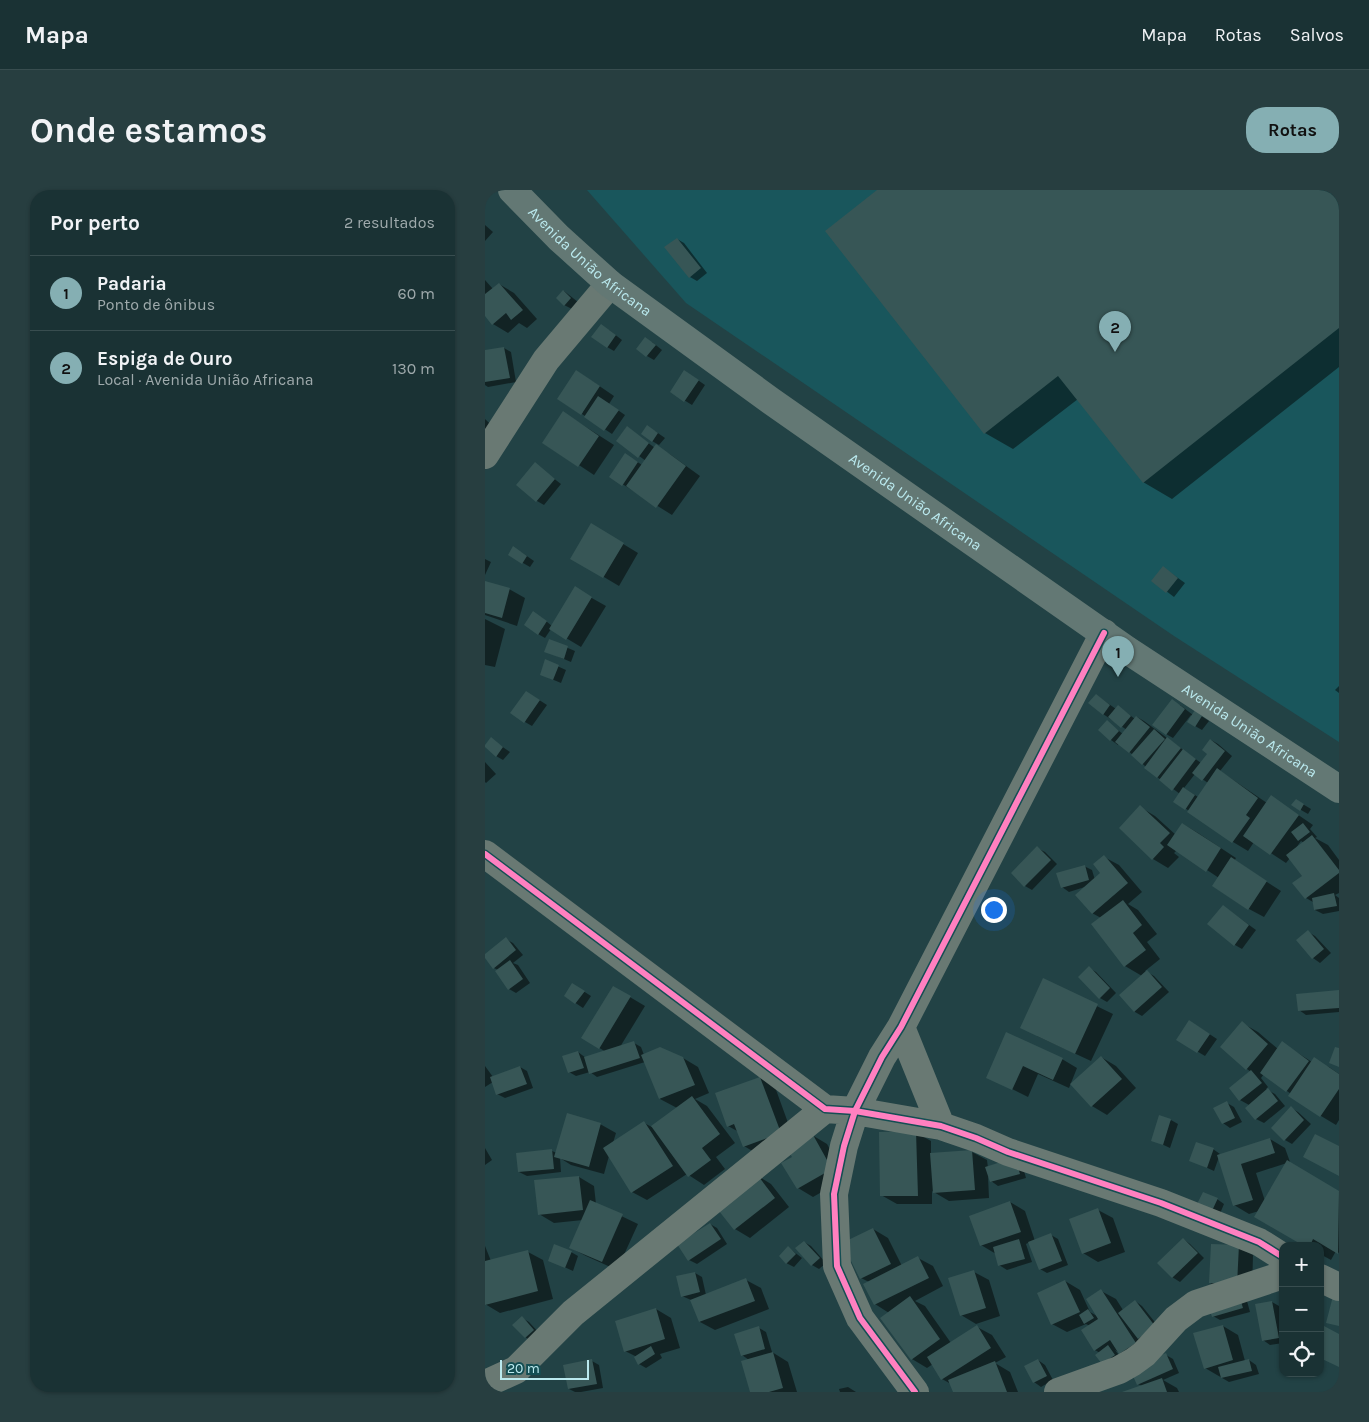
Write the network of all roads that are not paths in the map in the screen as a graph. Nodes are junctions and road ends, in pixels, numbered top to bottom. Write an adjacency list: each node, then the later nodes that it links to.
1 (512, 190): 2 (main road, Avenida União Africana)
2 (609, 284): 3 (street); 4 (main road, Avenida União Africana)
3 (485, 455)
4 (1104, 633): 5 (main road, Avenida União Africana); 7 (street)
5 (1339, 789)
6 (485, 854): 8 (street)
7 (901, 1028): 9 (street); 10 (street)
8 (825, 1109): 9 (street); 15 (street)
9 (855, 1111): 10 (street); 16 (street)
10 (941, 1126): 11 (street)
11 (1279, 1254)
12 (1279, 1276): 17 (street)
13 (1324, 1280): 14 (street)
14 (1339, 1288)
15 (485, 1384)
16 (915, 1392)
17 (1058, 1392)

